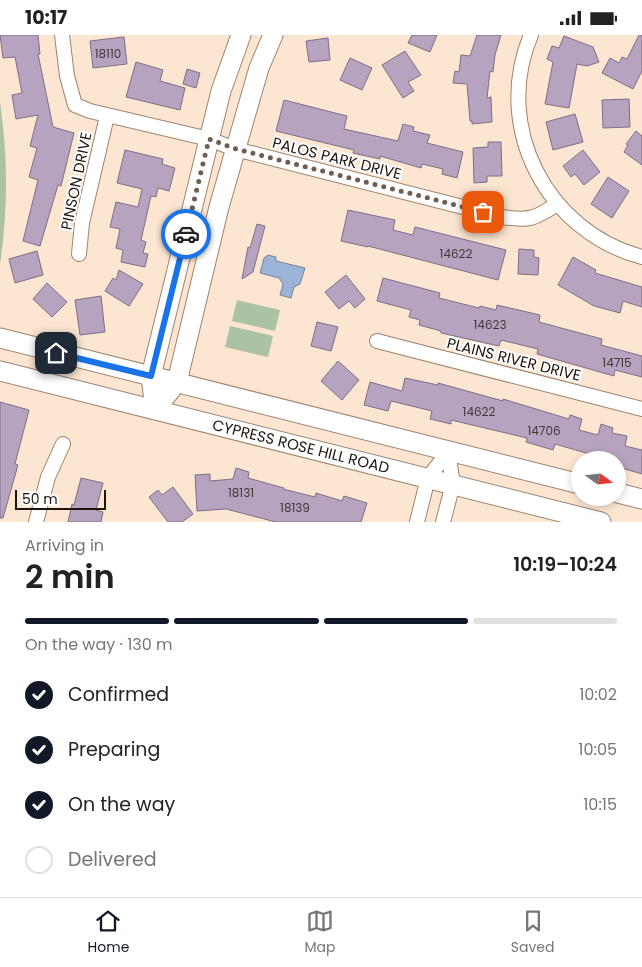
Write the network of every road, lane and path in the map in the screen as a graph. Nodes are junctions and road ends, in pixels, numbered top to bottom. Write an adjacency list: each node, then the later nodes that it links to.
1 (62, 35): 5 (street, PALOS PARK DRIVE)
2 (241, 35): 6 (main road)
3 (273, 35): 7 (main road)
4 (531, 35): 8 (street)
5 (107, 116): 6 (street, PALOS PARK DRIVE); 9 (street, PINSON DRIVE)
6 (209, 139): 7 (street, PALOS PARK DRIVE); 14 (main road)
7 (236, 149): 8 (street, PALOS PARK DRIVE); 15 (main road)
8 (557, 204): 10 (street)
9 (79, 254)
10 (642, 257)
11 (0, 338): 14 (main road, CYPRESS ROSE HILL ROAD)
12 (377, 341): 16 (street, PLAINS RIVER DRIVE)
13 (0, 371): 17 (main road, CYPRESS ROSE HILL ROAD)
14 (151, 376): 15 (main road, CYPRESS ROSE HILL ROAD); 17 (main road)
15 (178, 383): 17 (main road); 19 (main road, CYPRESS ROSE HILL ROAD)
16 (642, 409)
17 (155, 410): 20 (main road, CYPRESS ROSE HILL ROAD)
18 (63, 444): 25 (street)
19 (448, 452): 20 (street); 21 (main road, CYPRESS ROSE HILL ROAD); 22 (street)
20 (428, 477): 22 (main road, CYPRESS ROSE HILL ROAD); 26 (street)
21 (571, 482)
22 (453, 484): 27 (street); 28 (main road, CYPRESS ROSE HILL ROAD)
23 (626, 495): 24 (main road)
24 (642, 499)
25 (36, 522)
26 (417, 522)
27 (443, 522)
28 (601, 522)

